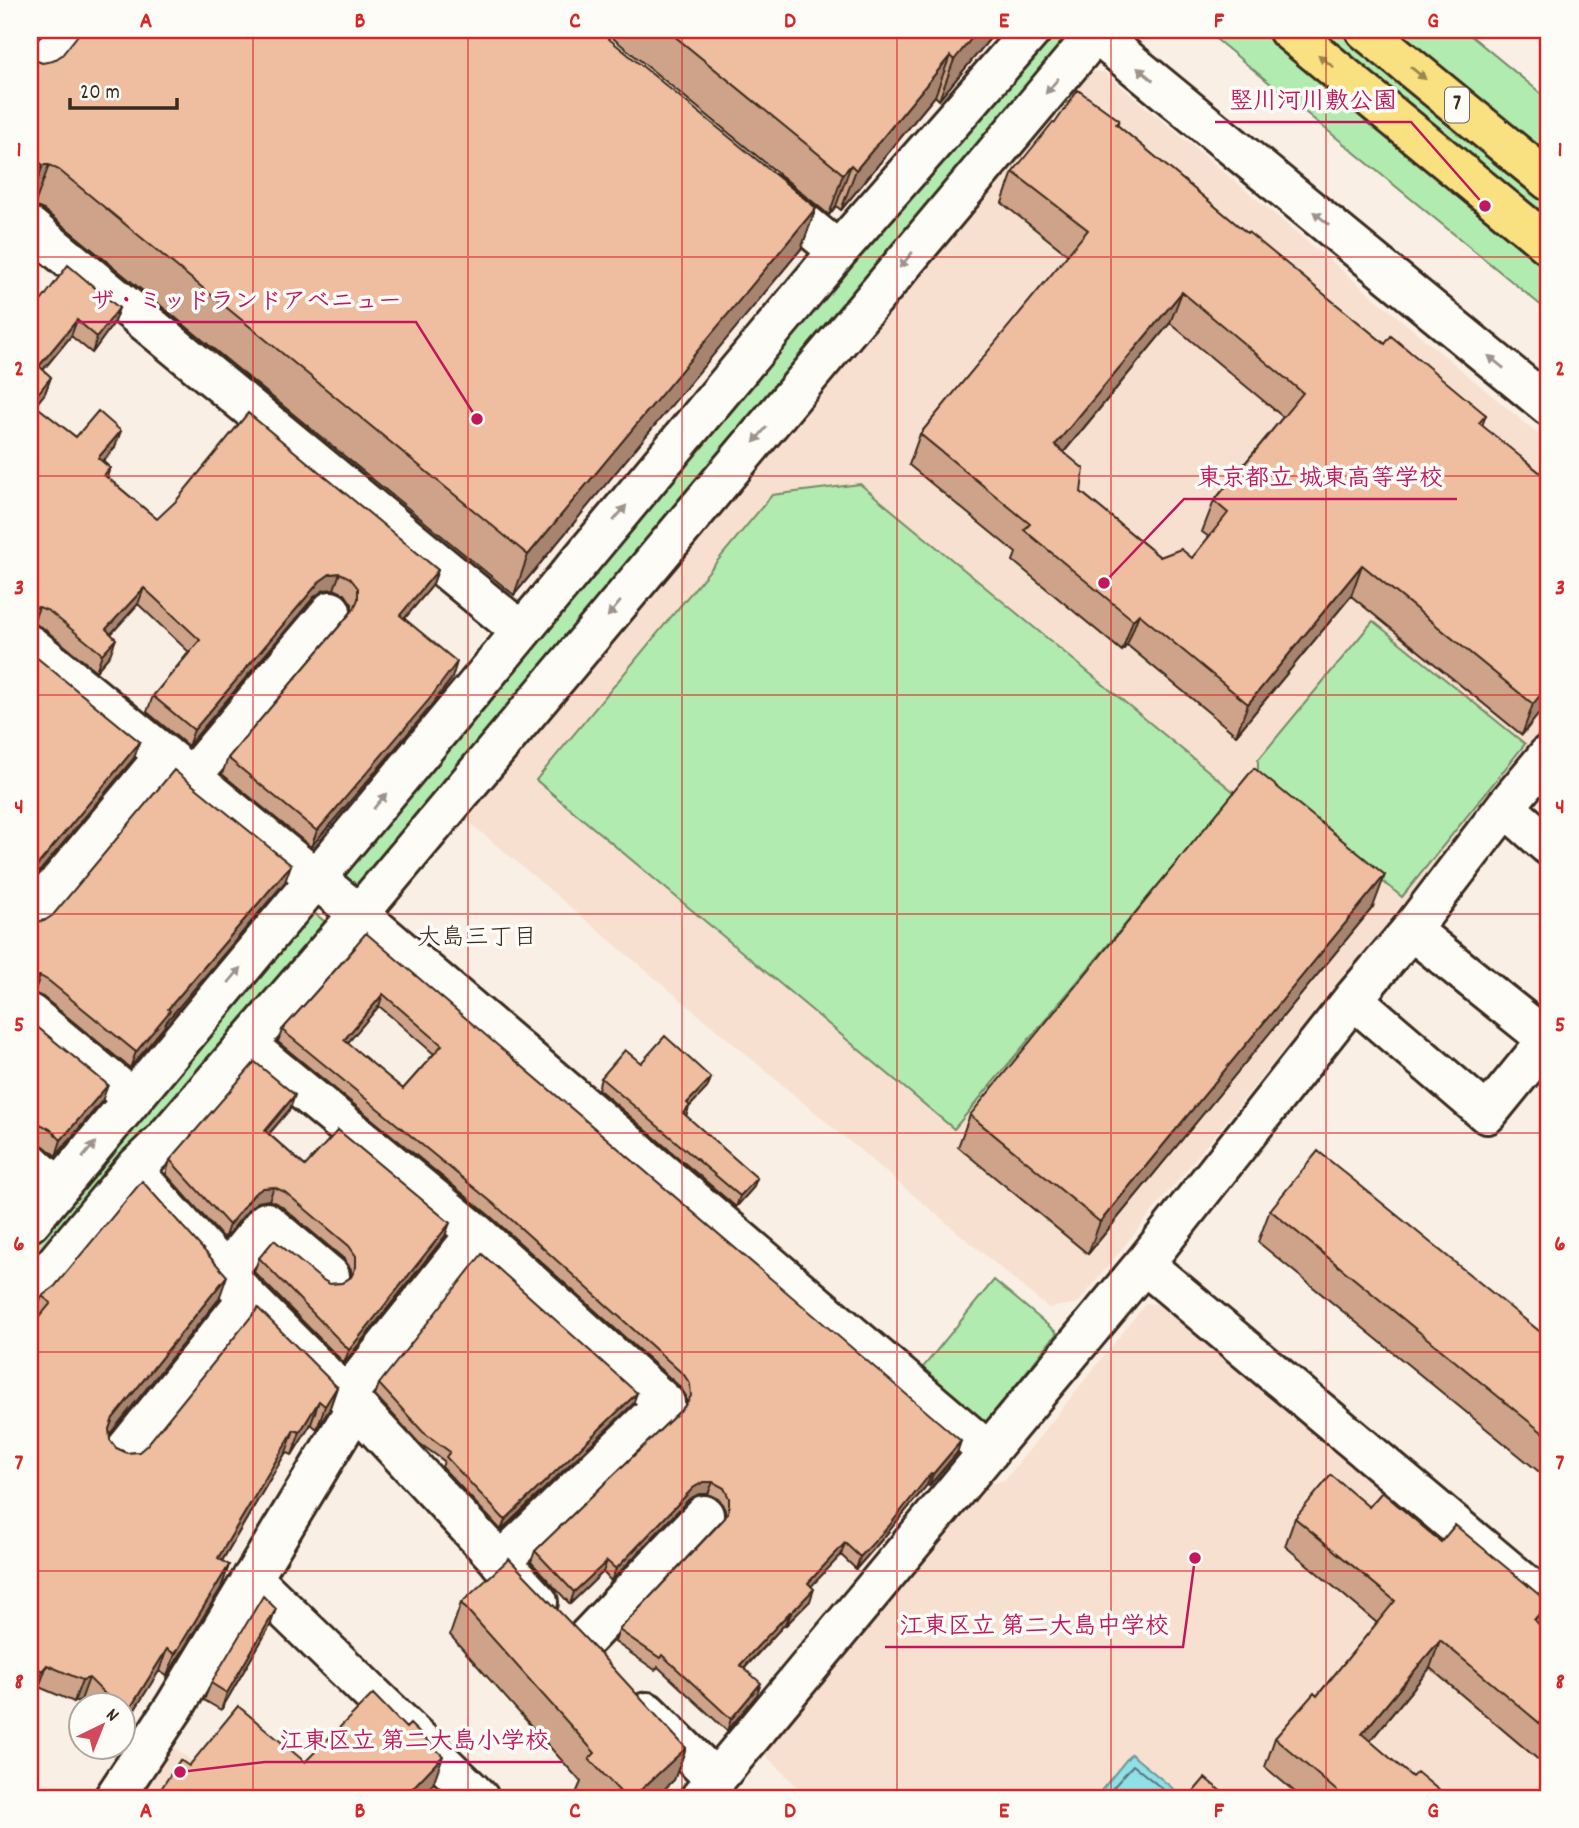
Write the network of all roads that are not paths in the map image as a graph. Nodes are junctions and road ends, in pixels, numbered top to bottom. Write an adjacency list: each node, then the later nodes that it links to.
1 (71, 30): 6 (street)
2 (1032, 30): 11 (street)
3 (1287, 30): 10 (highway, 7, one-way to 3)
4 (1365, 30): 8 (highway, 7, one-way to 8)
5 (1093, 32): 12 (street, one-way to 5); 21 (street, one-way to 21)
6 (30, 82)
7 (741, 171): 11 (street)
8 (1549, 181)
9 (30, 227): 14 (street)
10 (1549, 244)
11 (838, 251): 14 (street, one-way to 11)
12 (1549, 406)
13 (331, 611): 17 (street)
14 (521, 631): 20 (street, one-way to 14)
15 (30, 645): 17 (street)
16 (1549, 754): 18 (street)
17 (178, 766): 20 (street); 22 (street)
18 (1504, 807): 19 (street); 23 (street)
19 (1549, 846)
20 (316, 878): 21 (street); 28 (street, one-way to 20)
21 (359, 914): 27 (street); 39 (street)
22 (30, 917)
23 (1411, 930): 24 (street); 26 (street)
24 (1353, 999): 26 (street); 34 (street)
25 (30, 1014): 28 (street)
26 (1548, 1039)
27 (246, 1044): 30 (street); 33 (street)
28 (132, 1098): 31 (street, one-way to 28)
29 (30, 1162): 31 (street)
30 (133, 1170): 36 (street); 37 (street)
31 (58, 1188): 32 (street)
32 (30, 1222)
33 (476, 1233): 38 (street); 42 (street)
34 (1144, 1264): 39 (street); 44 (street)
35 (330, 1276): 36 (street)
36 (237, 1284): 38 (street); 40 (street)
37 (30, 1294)
38 (351, 1401): 42 (street); 43 (street)
39 (989, 1452): 46 (street)
40 (122, 1454)
41 (704, 1516): 45 (street)
42 (500, 1562): 45 (street)
43 (252, 1578): 47 (street); 48 (street)
44 (1549, 1604)
45 (599, 1665): 46 (street)
46 (708, 1789)
47 (114, 1798)
48 (479, 1798)

